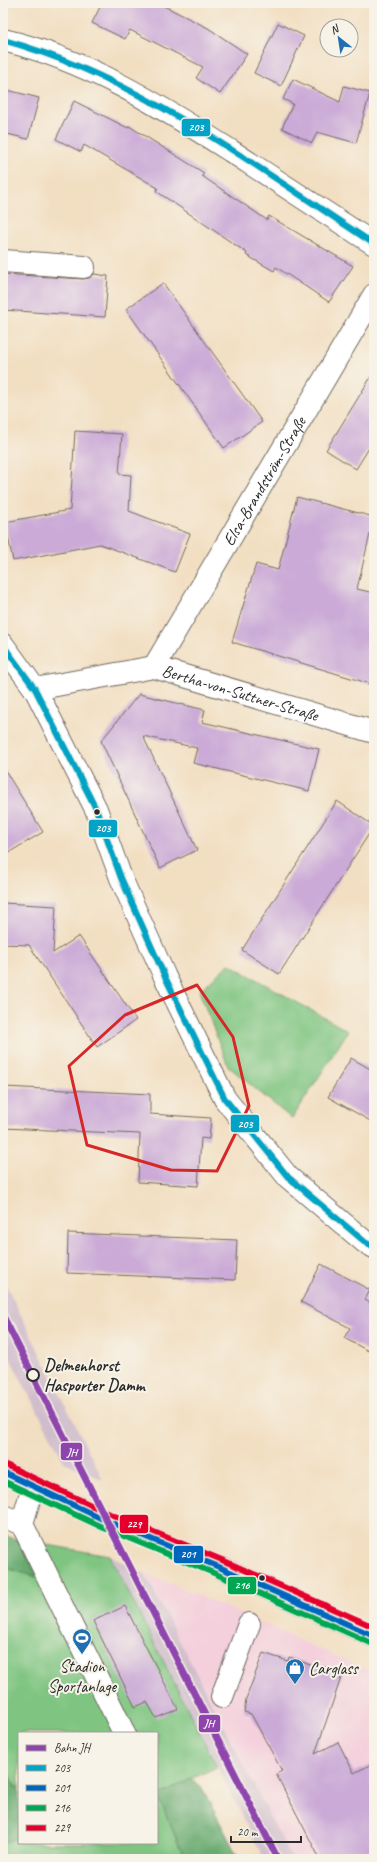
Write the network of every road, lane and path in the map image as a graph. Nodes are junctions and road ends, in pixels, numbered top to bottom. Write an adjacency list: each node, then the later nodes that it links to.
1 (3, 40): 2 (street)
2 (374, 244)
3 (3, 261): 4 (street)
4 (84, 267)
5 (374, 295): 7 (street, Elsa-Brandström-Straße)
6 (3, 644): 8 (street)
7 (154, 667): 8 (street, Bertha-von-Suttner-Straße); 9 (street, Bertha-von-Suttner-Straße)
8 (35, 689): 10 (street)
9 (374, 732)
10 (374, 1247)
11 (3, 1472): 12 (main road)
12 (33, 1486): 13 (street); 15 (main road)
13 (12, 1520): 17 (street)
14 (250, 1624): 16 (street)
15 (374, 1636)
16 (222, 1697)
17 (123, 1732)

